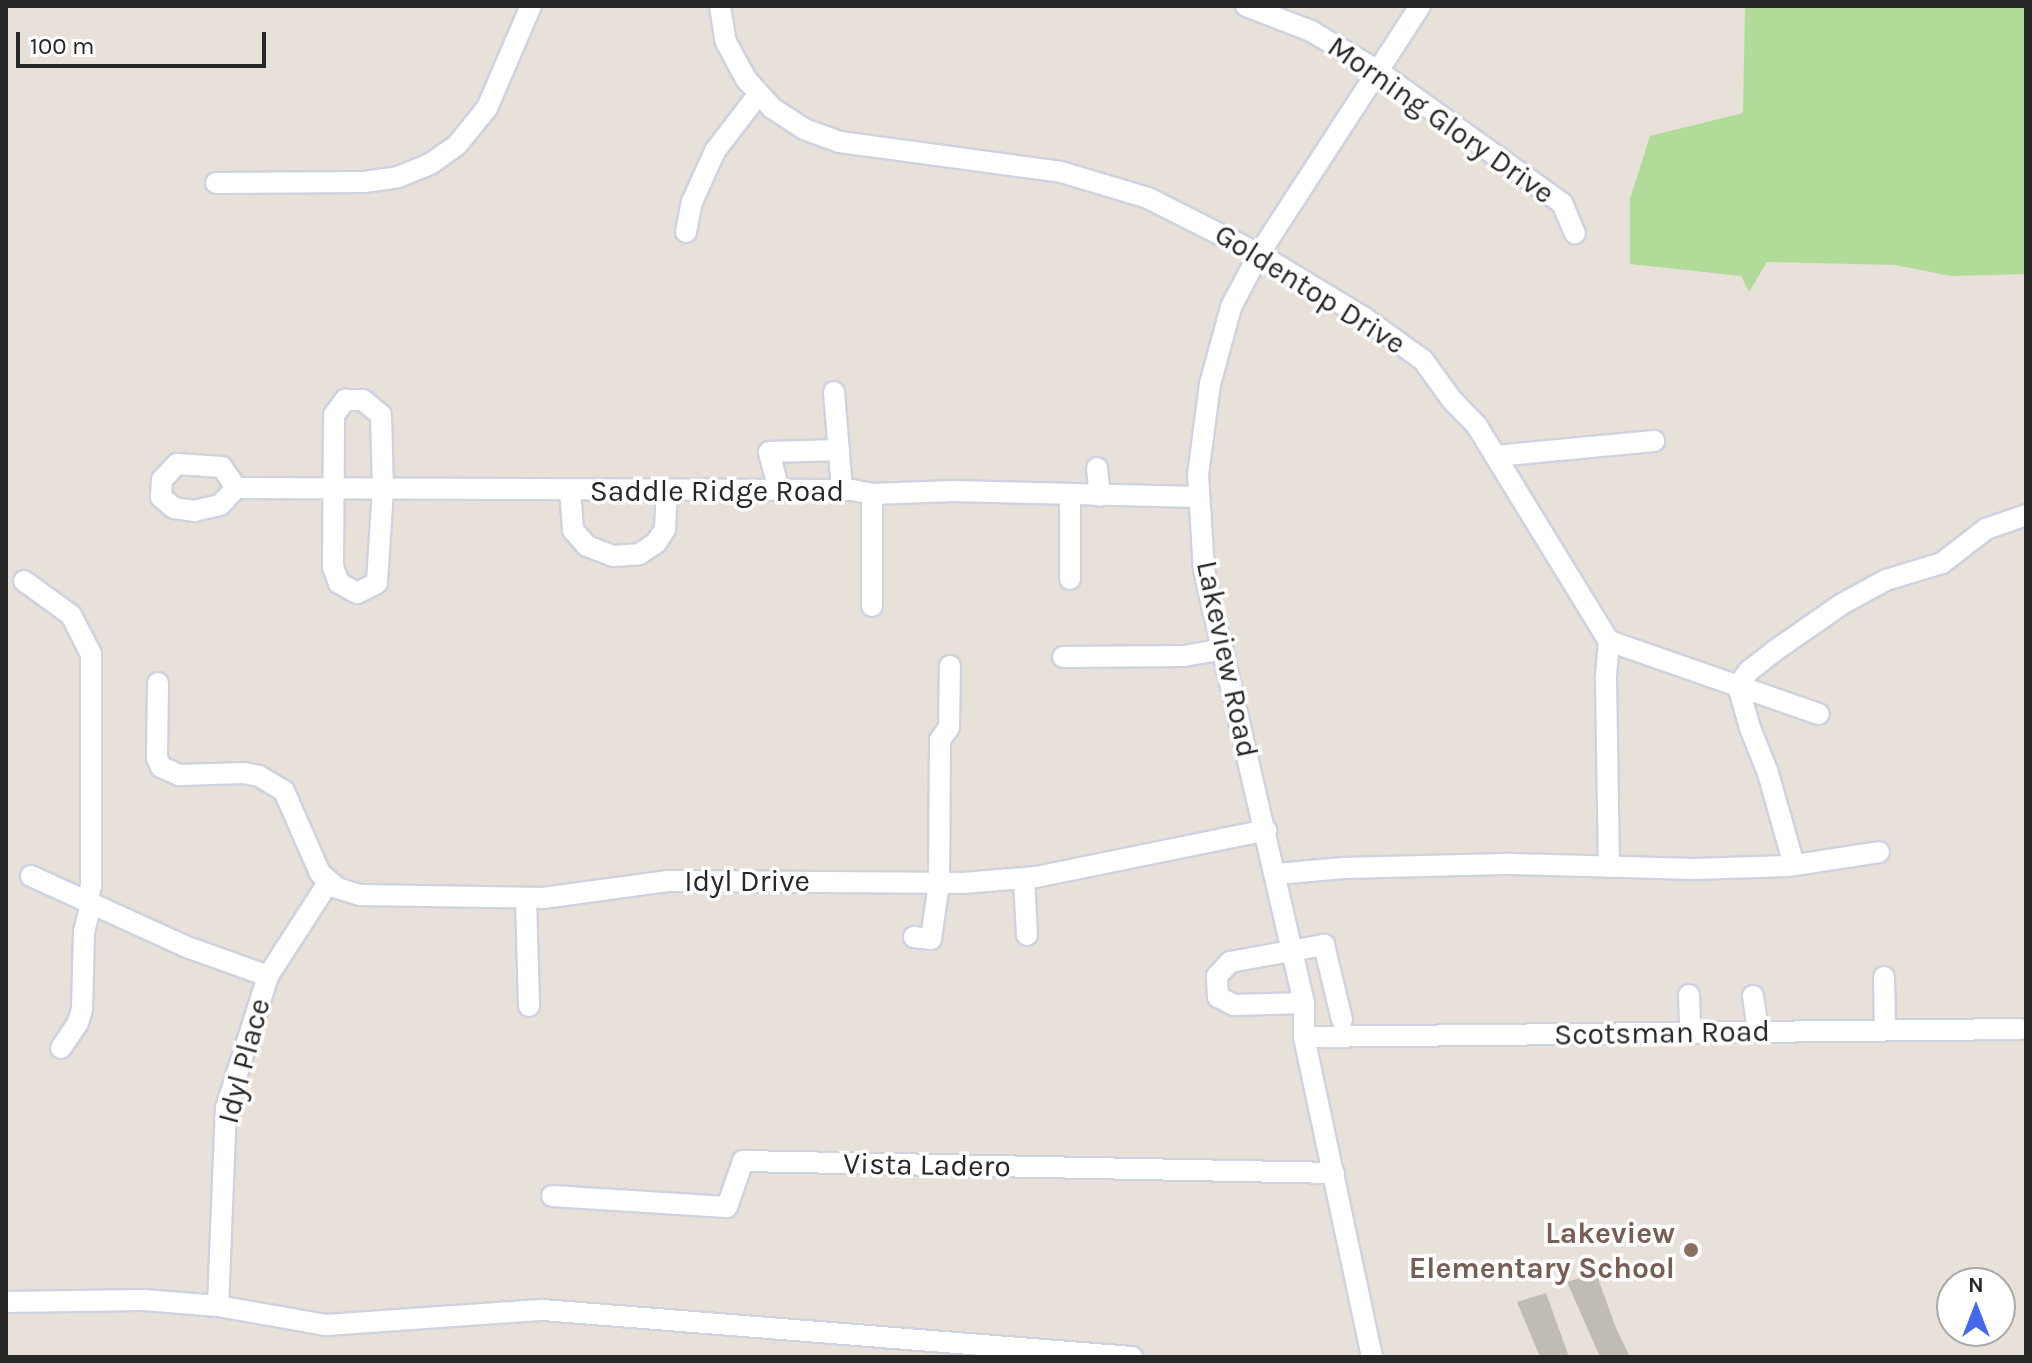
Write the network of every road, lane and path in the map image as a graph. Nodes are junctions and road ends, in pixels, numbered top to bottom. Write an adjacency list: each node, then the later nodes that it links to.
1 (720, 6): 6 (street, Goldentop Drive)
2 (1246, 6): 5 (street, Morning Glory Drive)
3 (1420, 6): 5 (street, Lakeview Road)
4 (526, 7): 7 (street)
5 (1378, 71): 9 (street, Morning Glory Drive); 10 (street, Lakeview Road)
6 (758, 95): 8 (street); 10 (street, Goldentop Drive)
7 (216, 183)
8 (686, 232)
9 (1575, 233)
10 (1259, 254): 14 (street, Goldentop Drive); 26 (street, Lakeview Road)
11 (834, 392): 13 (street)
12 (1654, 441): 14 (street)
13 (839, 450): 20 (street); 21 (street)
14 (1495, 456): 31 (street, Goldentop Drive)
15 (1097, 468): 25 (street)
16 (236, 488): 17 (street, Saddle Ridge Road)
17 (333, 489): 18 (street, Saddle Ridge Road); 18 (street); 18 (street)
18 (383, 489): 19 (street, Saddle Ridge Road)
19 (570, 490): 22 (street, Saddle Ridge Road); 22 (street)
20 (779, 490): 21 (street, Saddle Ridge Road); 22 (street, Saddle Ridge Road)
21 (842, 490): 23 (street, Saddle Ridge Road)
22 (667, 491)
23 (872, 494): 24 (street, Saddle Ridge Road); 30 (street)
24 (1070, 496): 25 (street, Saddle Ridge Road); 28 (street)
25 (1100, 496): 26 (street, Saddle Ridge Road)
26 (1198, 497): 32 (street, Lakeview Road)
27 (2026, 515): 36 (street)
28 (1070, 579)
29 (24, 581): 48 (street)
30 (872, 606)
31 (1609, 641): 36 (street); 41 (street)
32 (1222, 649): 33 (street); 38 (street, Lakeview Road)
33 (1063, 657)
34 (950, 666): 46 (street)
35 (158, 683): 45 (street)
36 (1738, 686): 37 (street); 40 (street)
37 (1819, 714)
38 (1266, 830): 42 (street, Lakeview Road); 44 (street, Idyl Drive)
39 (1879, 852): 40 (street)
40 (1794, 865): 41 (street)
41 (1609, 867): 42 (street)
42 (1276, 874): 51 (street, Lakeview Road)
43 (31, 876): 48 (street)
44 (1024, 878): 46 (street, Idyl Drive); 49 (street)
45 (328, 883): 47 (street, Idyl Drive); 52 (street, Idyl Place)
46 (939, 883): 47 (street, Idyl Drive); 50 (street)
47 (526, 898): 58 (street)
48 (89, 902): 52 (street); 65 (street)
49 (1027, 935)
50 (914, 937)
51 (1292, 950): 54 (street); 57 (street, Lakeview Road); 57 (street)
52 (268, 976): 69 (street, Idyl Place)
53 (1884, 977): 61 (street)
54 (1334, 985): 57 (street); 59 (street)
55 (1689, 995): 63 (street)
56 (1753, 996): 62 (street)
57 (1303, 1000): 64 (street, Lakeview Road)
58 (529, 1006)
59 (1342, 1020)
60 (2020, 1029): 61 (street, Scotsman Road)
61 (1885, 1030): 62 (street, Scotsman Road)
62 (1758, 1031): 63 (street, Scotsman Road)
63 (1690, 1032): 64 (street, Scotsman Road)
64 (1304, 1037): 66 (street, Lakeview Road)
65 (61, 1048)
66 (1334, 1173): 67 (street, Vista Ladero); 72 (street, Lakeview Road)
67 (552, 1196)
68 (6, 1302): 69 (street)
69 (218, 1306): 70 (street)
70 (1098, 1357): 71 (street)
71 (1132, 1357)
72 (1372, 1357)

